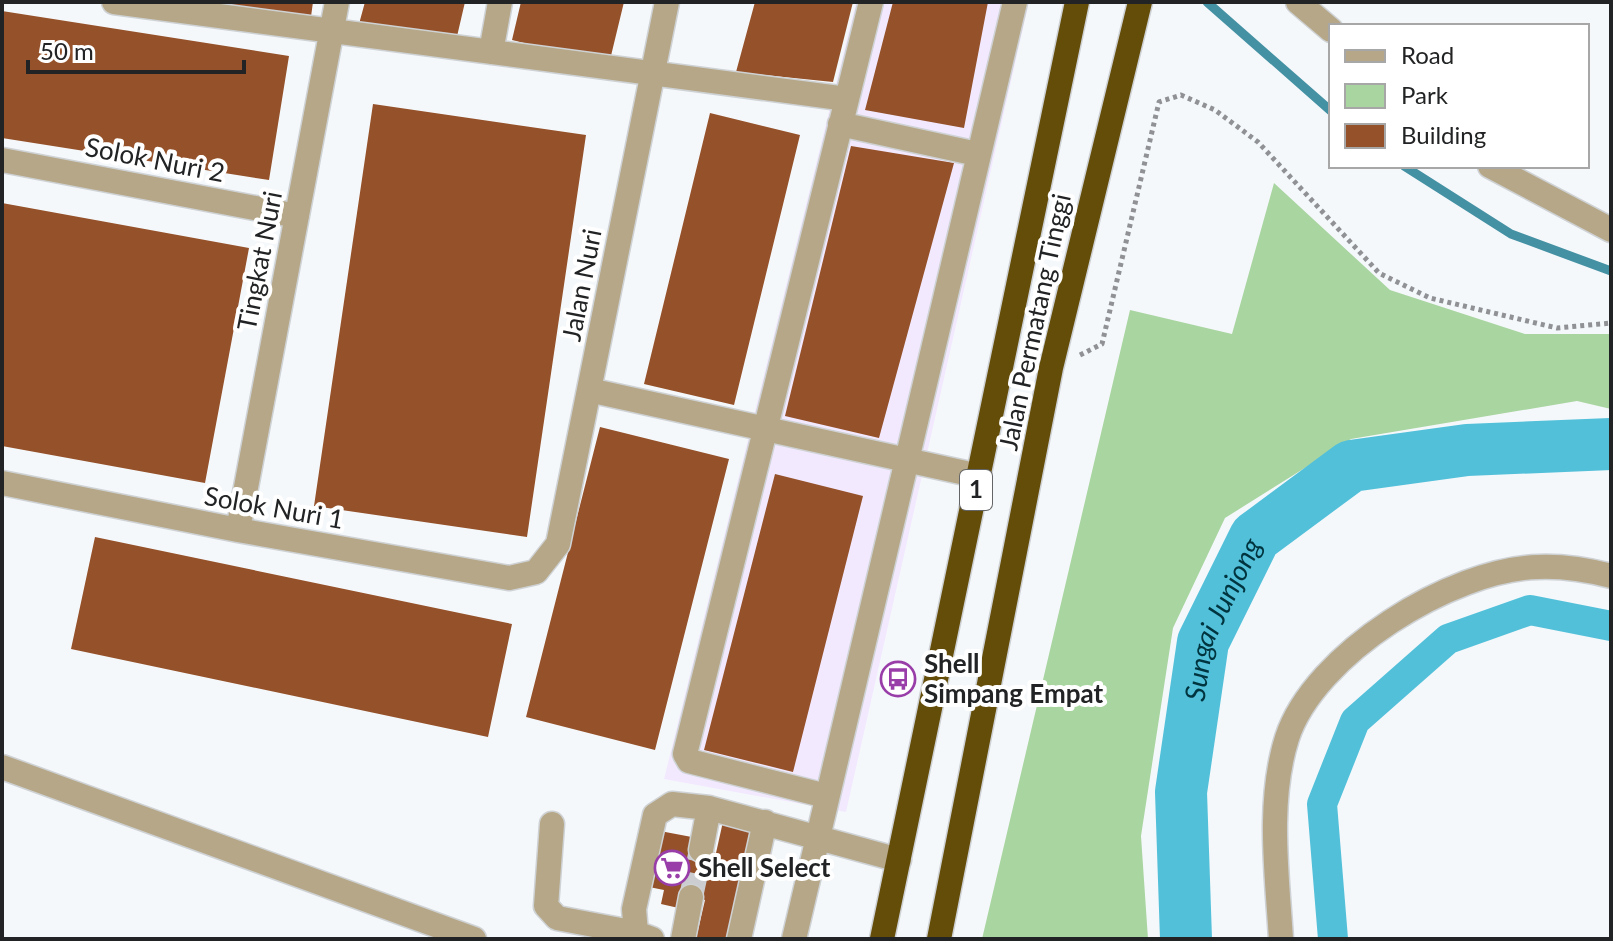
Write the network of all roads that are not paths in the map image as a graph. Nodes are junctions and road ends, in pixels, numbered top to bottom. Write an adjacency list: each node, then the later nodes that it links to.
1 (114, 2): 11 (street)
2 (337, 2): 11 (street, Tingkat Nuri)
3 (500, 2): 12 (street)
4 (667, 2): 13 (street, Jalan Nuri)
5 (871, 2): 14 (street)
6 (1015, 2): 16 (street)
7 (1077, 2): 24 (highway, Jalan Permatang Tinggi / 1)
8 (1140, 2): 44 (highway, Jalan Permatang Tinggi / 1)
9 (1298, 2): 10 (street)
10 (1329, 28)
11 (332, 31): 12 (street); 19 (street, Tingkat Nuri)
12 (491, 52): 13 (street)
13 (653, 74): 14 (street); 21 (street, Jalan Nuri)
14 (847, 99): 15 (street)
15 (840, 124): 16 (street); 22 (street)
16 (977, 154): 23 (street)
17 (2, 160): 19 (street, Solok Nuri 2)
18 (1494, 168): 20 (street)
19 (297, 216): 26 (street, Tingkat Nuri)
20 (1611, 230)
21 (589, 390): 22 (street); 27 (street, Jalan Nuri)
22 (766, 428): 23 (street); 30 (street)
23 (904, 458): 24 (street); 30 (street)
24 (979, 476): 36 (highway, Jalan Permatang Tinggi / 1)
25 (2, 483): 26 (street, Solok Nuri 1)
26 (238, 530): 27 (street, Solok Nuri 1)
27 (536, 572)
28 (1611, 576): 45 (street)
29 (2, 767): 39 (street)
30 (826, 796): 34 (street)
31 (709, 808): 32 (street); 35 (street); 38 (street)
32 (765, 822): 34 (street); 41 (street)
33 (552, 824): 38 (street)
34 (817, 836): 36 (street); 42 (street)
35 (701, 850)
36 (899, 860): 43 (highway, Jalan Permatang Tinggi / 1)
37 (691, 897): 40 (street)
38 (644, 936)
39 (474, 939)
40 (683, 939)
41 (739, 939)
42 (794, 939)
43 (882, 939)
44 (939, 939)
45 (1281, 939)

